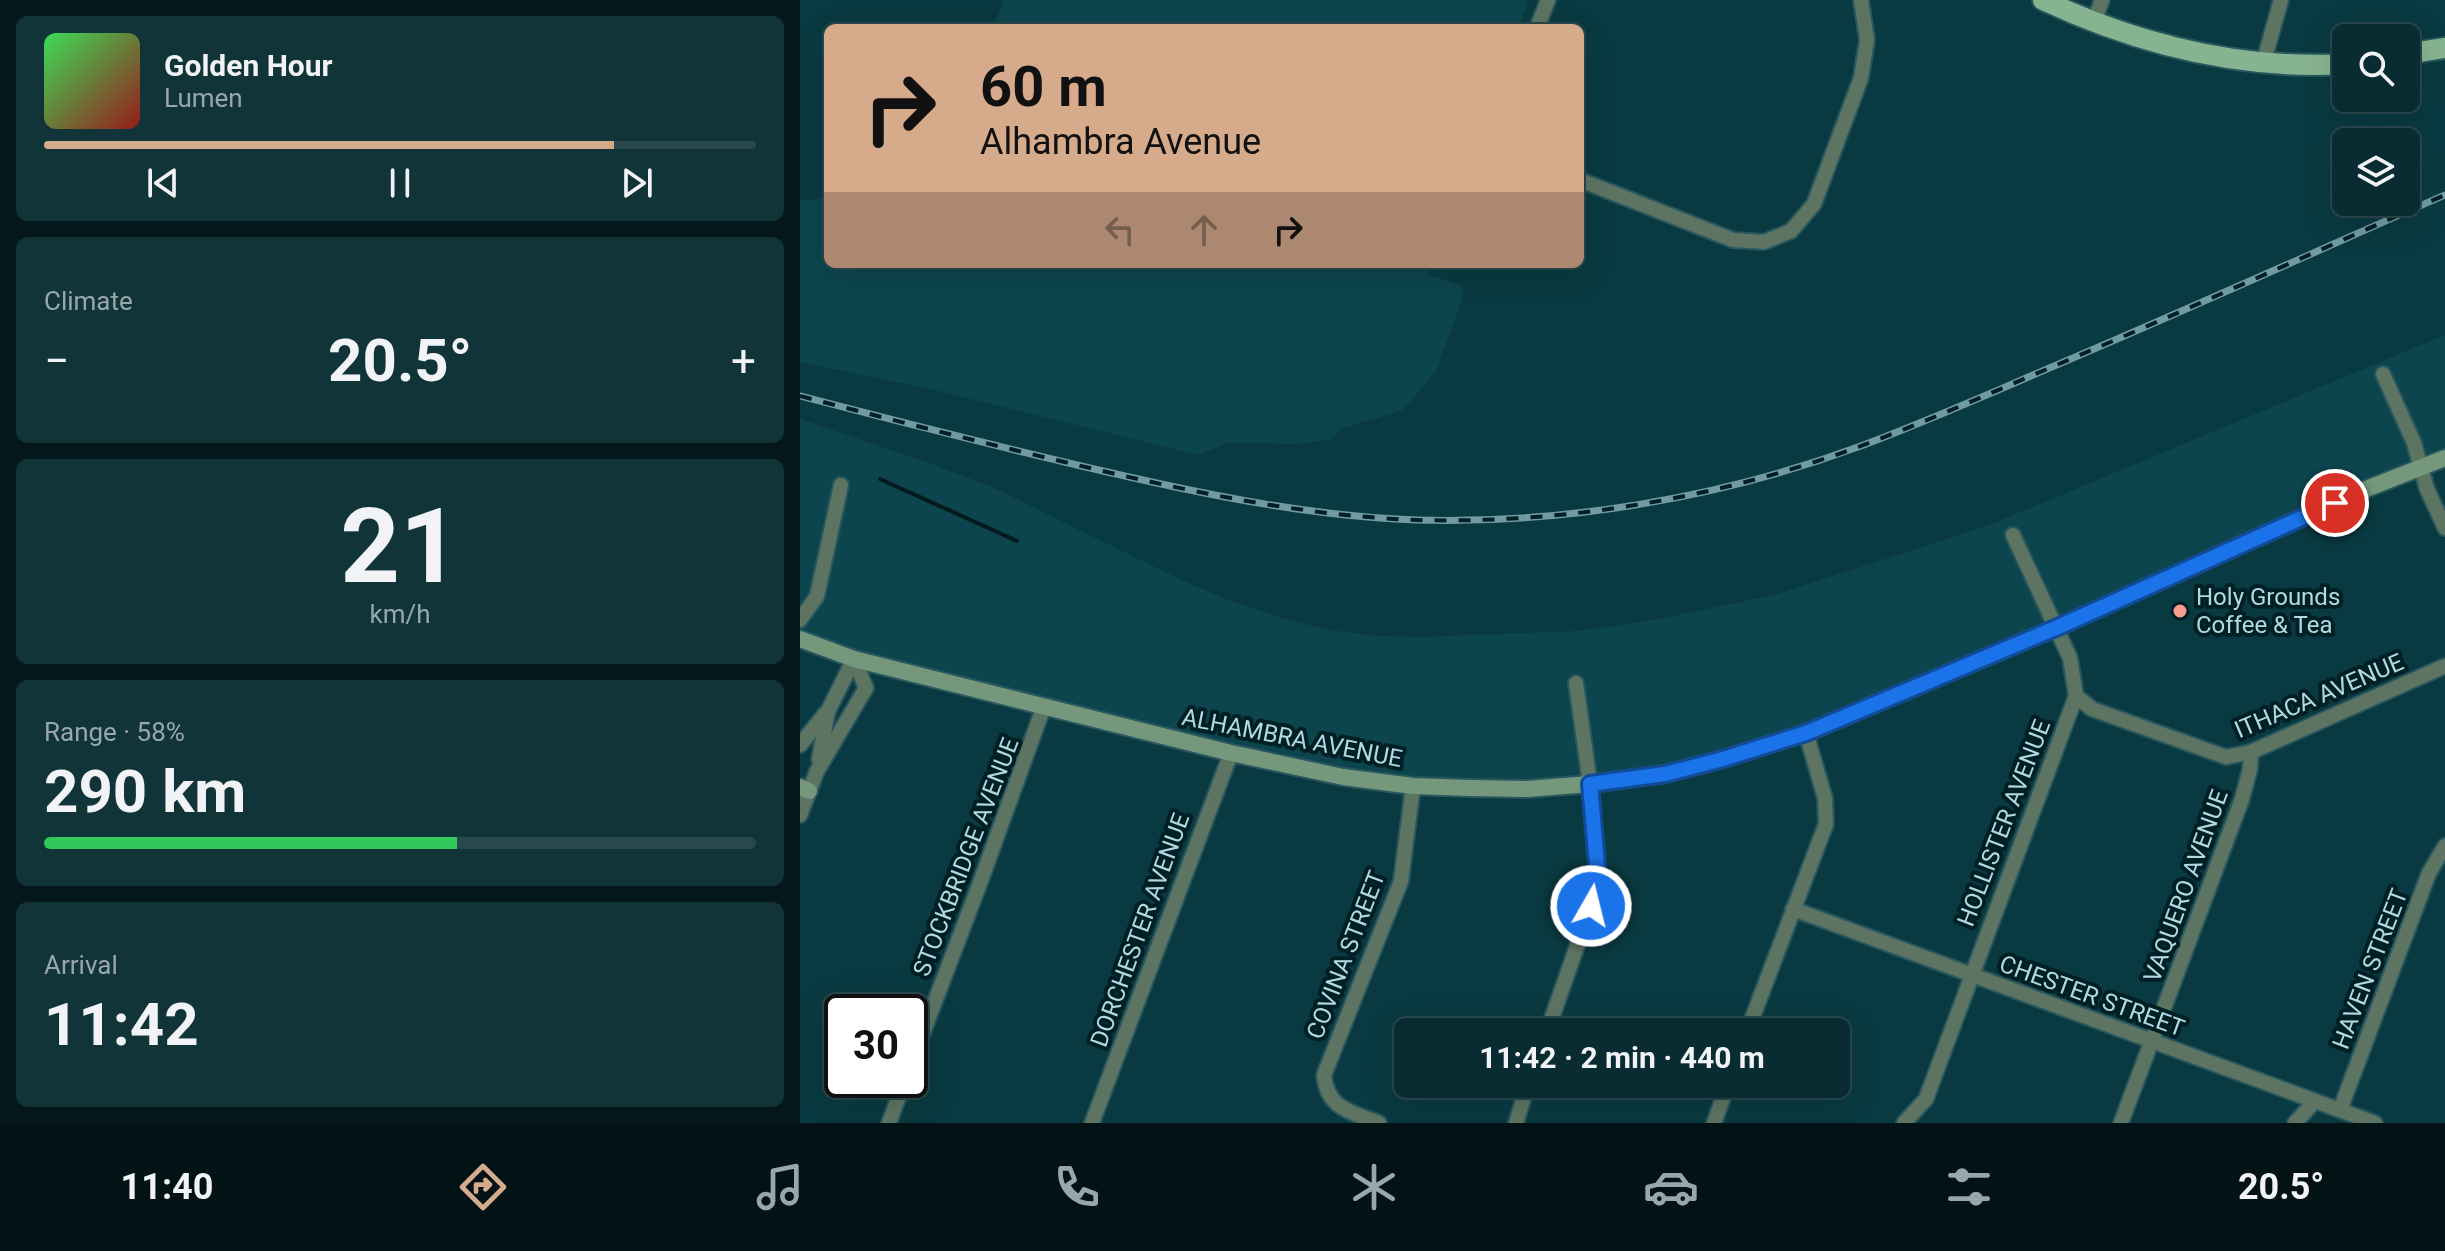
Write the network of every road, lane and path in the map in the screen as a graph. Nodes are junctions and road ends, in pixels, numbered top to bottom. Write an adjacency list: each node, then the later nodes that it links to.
1 (1548, 0): 7 (street)
2 (1861, 0): 12 (street)
3 (2043, 0): 6 (main road)
4 (2102, 0): 6 (street)
5 (2281, 0): 10 (street)
6 (2094, 22): 10 (main road)
7 (1539, 24)
8 (2445, 48): 9 (main road)
9 (2420, 52)
10 (2263, 64): 11 (main road)
11 (2332, 65)
12 (1584, 182)
13 (2383, 374): 15 (street)
14 (2445, 458): 15 (main road, ALHAMBRA AVENUE)
15 (2422, 468): 17 (street); 20 (main road, ALHAMBRA AVENUE)
16 (841, 485): 19 (street)
17 (2445, 528)
18 (2013, 535): 20 (street, HOLLISTER AVENUE)
19 (800, 620)
20 (2058, 627): 25 (street, HOLLISTER AVENUE); 28 (main road, ALHAMBRA AVENUE)
21 (800, 639): 22 (main road, ALHAMBRA AVENUE)
22 (854, 659): 26 (main road, ALHAMBRA AVENUE); 27 (street); 32 (street)
23 (2445, 666): 30 (street, ITHACA AVENUE)
24 (1576, 683): 33 (street)
25 (2076, 696): 30 (street, ITHACA AVENUE); 39 (street, HOLLISTER AVENUE)
26 (1044, 706): 31 (main road, ALHAMBRA AVENUE); 42 (street, STOCKBRIDGE AVENUE)
27 (828, 711): 29 (street); 32 (street)
28 (1806, 733): 33 (main road, ALHAMBRA AVENUE); 38 (street)
29 (800, 745)
30 (2251, 752): 43 (street, VAQUERO AVENUE)
31 (1231, 753): 34 (main road, ALHAMBRA AVENUE); 50 (street, DORCHESTER AVENUE)
32 (817, 771): 35 (street)
33 (1590, 784): 34 (main road, ALHAMBRA AVENUE); 40 (street)
34 (1413, 786): 51 (street, COVINA STREET)
35 (804, 789): 36 (street)
36 (800, 815)
37 (2445, 846): 48 (street, HAVEN STREET)
38 (1793, 909): 39 (street, CHESTER STREET); 41 (street)
39 (1971, 974): 43 (street, CHESTER STREET); 54 (street, HOLLISTER AVENUE)
40 (1552, 1018)
41 (1752, 1018)
42 (928, 1020)
43 (2151, 1041): 47 (street, CHESTER STREET); 55 (street, VAQUERO AVENUE)
44 (898, 1098): 49 (street)
45 (1524, 1098): 52 (street)
46 (1723, 1098): 53 (street)
47 (2315, 1101): 48 (street, CHESTER STREET); 56 (street)
48 (2340, 1110): 57 (street, CHESTER STREET)
49 (889, 1123)
50 (1092, 1123)
51 (1379, 1123)
52 (1516, 1123)
53 (1714, 1123)
54 (1904, 1123)
55 (2121, 1123)
56 (2295, 1123)
57 (2375, 1123)

